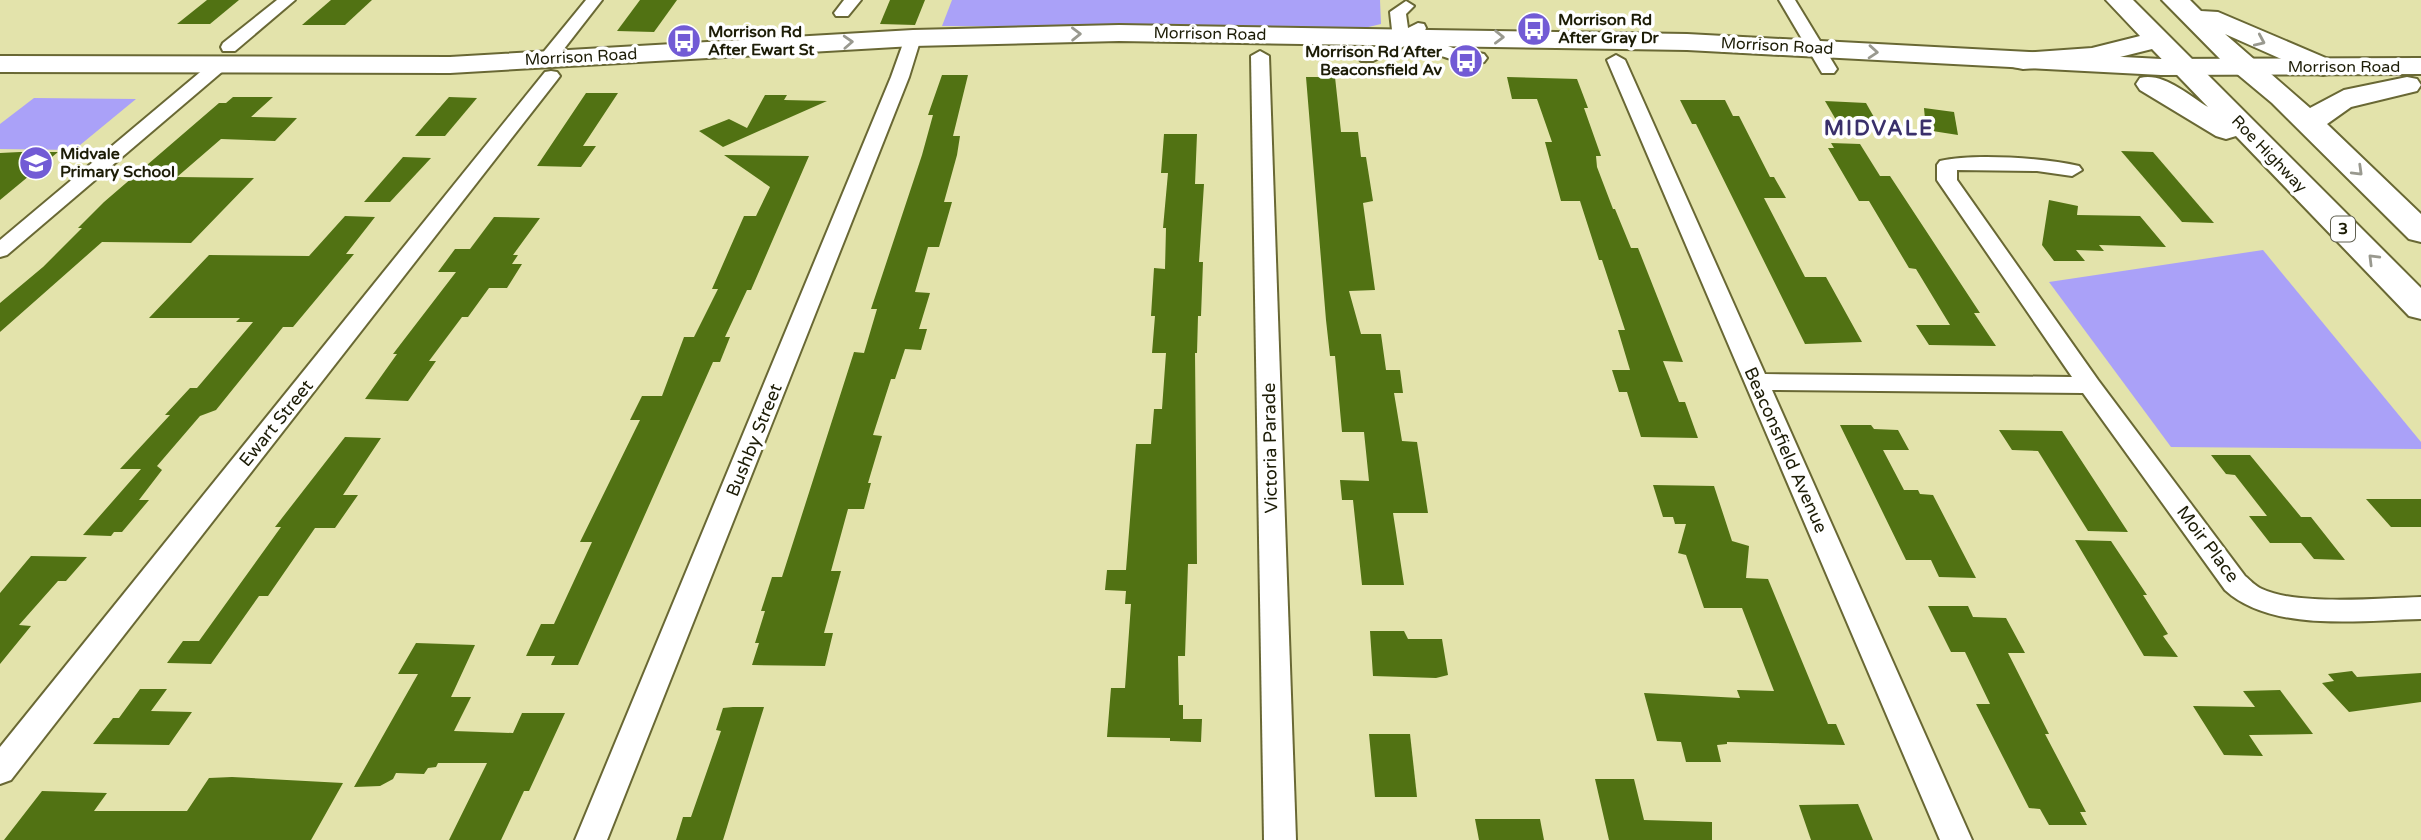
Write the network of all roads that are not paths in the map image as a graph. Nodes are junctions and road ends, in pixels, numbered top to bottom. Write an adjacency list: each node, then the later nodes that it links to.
1 (287, 0): 19 (street)
2 (594, 0): 20 (street, Ewart Street)
3 (853, 0): 8 (street)
4 (1787, 0): 15 (street)
5 (2119, 0): 10 (main road, Roe Highway / 3)
6 (2176, 0): 21 (main road); 22 (main road, one-way to 22)
7 (1405, 3): 9 (street)
8 (842, 13)
9 (1410, 36): 11 (main road, Morrison Road, one-way to 9); 13 (street); 14 (street); 15 (main road, Morrison Road, one-way to 15)
10 (2158, 38): 17 (main road); 23 (main road, Roe Highway / 3)
11 (910, 47): 12 (main road, Morrison Road); 20 (main road, Morrison Road); 38 (street, Bushby Street)
12 (1260, 56): 13 (main road, Morrison Road); 39 (street, Victoria Parade)
13 (1367, 57): 14 (main road, Morrison Road)
14 (1478, 58): 16 (main road, Morrison Road)
15 (1823, 59): 16 (main road, Morrison Road); 17 (main road, Morrison Road, one-way to 17); 26 (main road, Morrison Road)
16 (1616, 60): 34 (street, Beaconsfield Avenue)
17 (2022, 61): 23 (main road, Morrison Road)
18 (0, 64): 19 (main road, Morrison Road)
19 (215, 65): 20 (main road, Morrison Road); 25 (main road, Morrison Road); 32 (street)
20 (549, 67): 37 (street, Ewart Street)
21 (2245, 67): 22 (main road, Morrison Road); 23 (main road, Morrison Road); 27 (main road)
22 (2323, 67): 24 (main road, Morrison Road)
23 (2194, 76): 26 (main road, Morrison Road); 27 (main road, Morrison Road); 29 (main road, Roe Highway / 3)
24 (2416, 78): 27 (main road, Morrison Road); 28 (main road)
25 (0, 80)
26 (2150, 84): 29 (main road)
27 (2267, 85): 28 (main road)
28 (2311, 125): 31 (main road, one-way to 31)
29 (2265, 151): 33 (main road, Roe Highway / 3, one-way to 29)
30 (2072, 170): 35 (street, Moir Place)
31 (2421, 232)
32 (0, 251)
33 (2421, 308)
34 (1756, 382): 35 (street); 40 (street, Beaconsfield Avenue)
35 (2090, 385): 36 (street, Moir Place)
36 (2421, 608)
37 (0, 770)
38 (591, 840)
39 (1280, 840)
40 (1956, 840)

